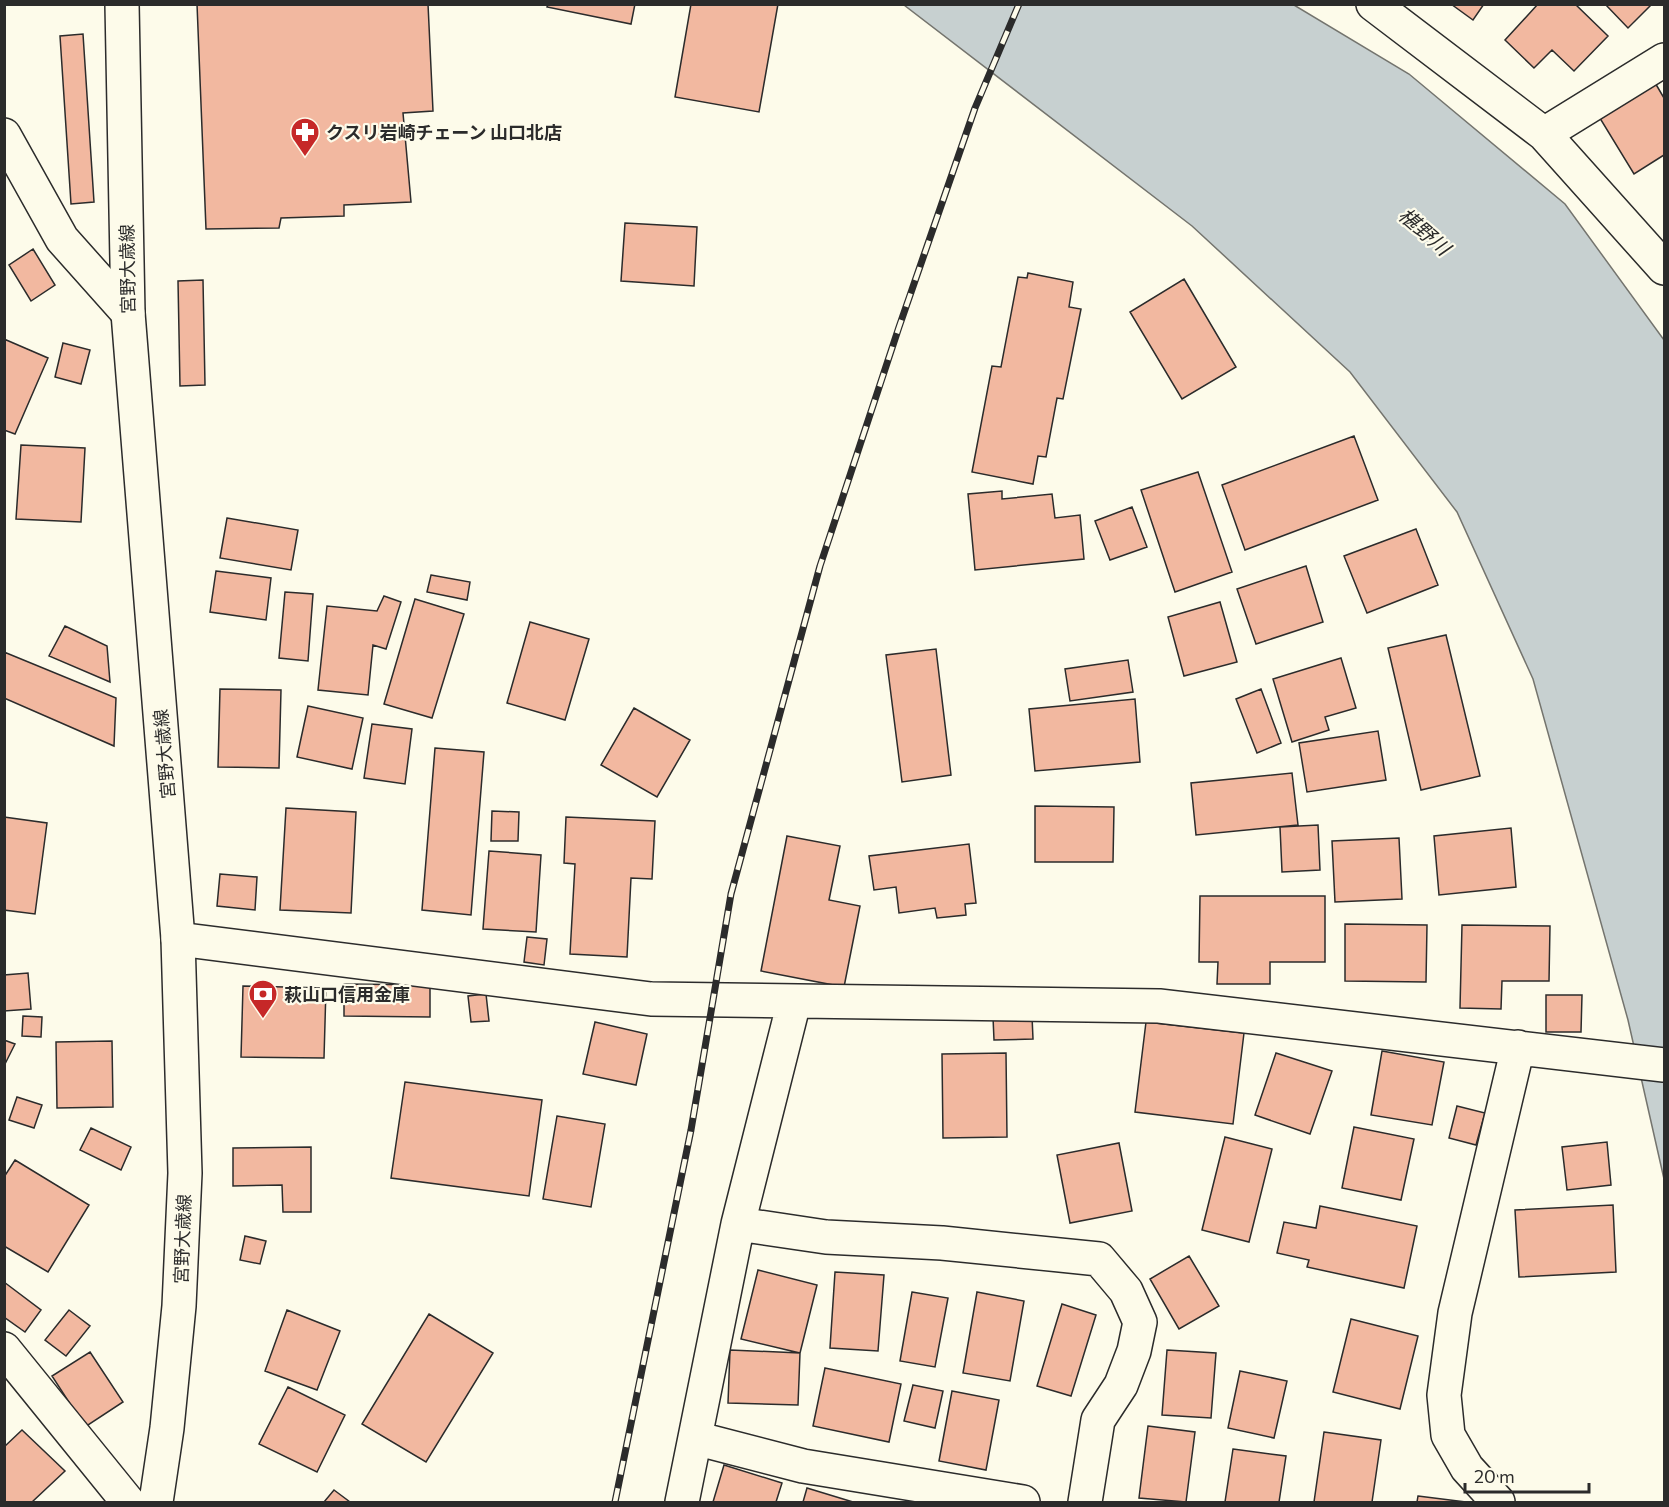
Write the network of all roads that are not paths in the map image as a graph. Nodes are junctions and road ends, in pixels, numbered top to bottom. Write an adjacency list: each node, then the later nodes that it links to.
1 (122, 4): 7 (street, 宮野大歳線)
2 (1373, 4): 4 (street)
3 (1665, 60): 4 (street)
4 (1544, 134): 6 (street)
5 (4, 135): 7 (street)
6 (1665, 268)
7 (128, 313): 8 (street, 宮野大歳線)
8 (178, 939): 9 (street); 17 (street, 宮野大歳線)
9 (794, 1002): 10 (street); 12 (street)
10 (1518, 1047): 11 (street); 21 (street)
11 (1665, 1065)
12 (738, 1224): 14 (street); 20 (street)
13 (4, 1349): 16 (street)
14 (695, 1438): 15 (street); 18 (street)
15 (887, 1492): 19 (street)
16 (128, 1503)
17 (156, 1503)
18 (682, 1503)
19 (1023, 1503)
20 (1085, 1503)
21 (1498, 1503)

